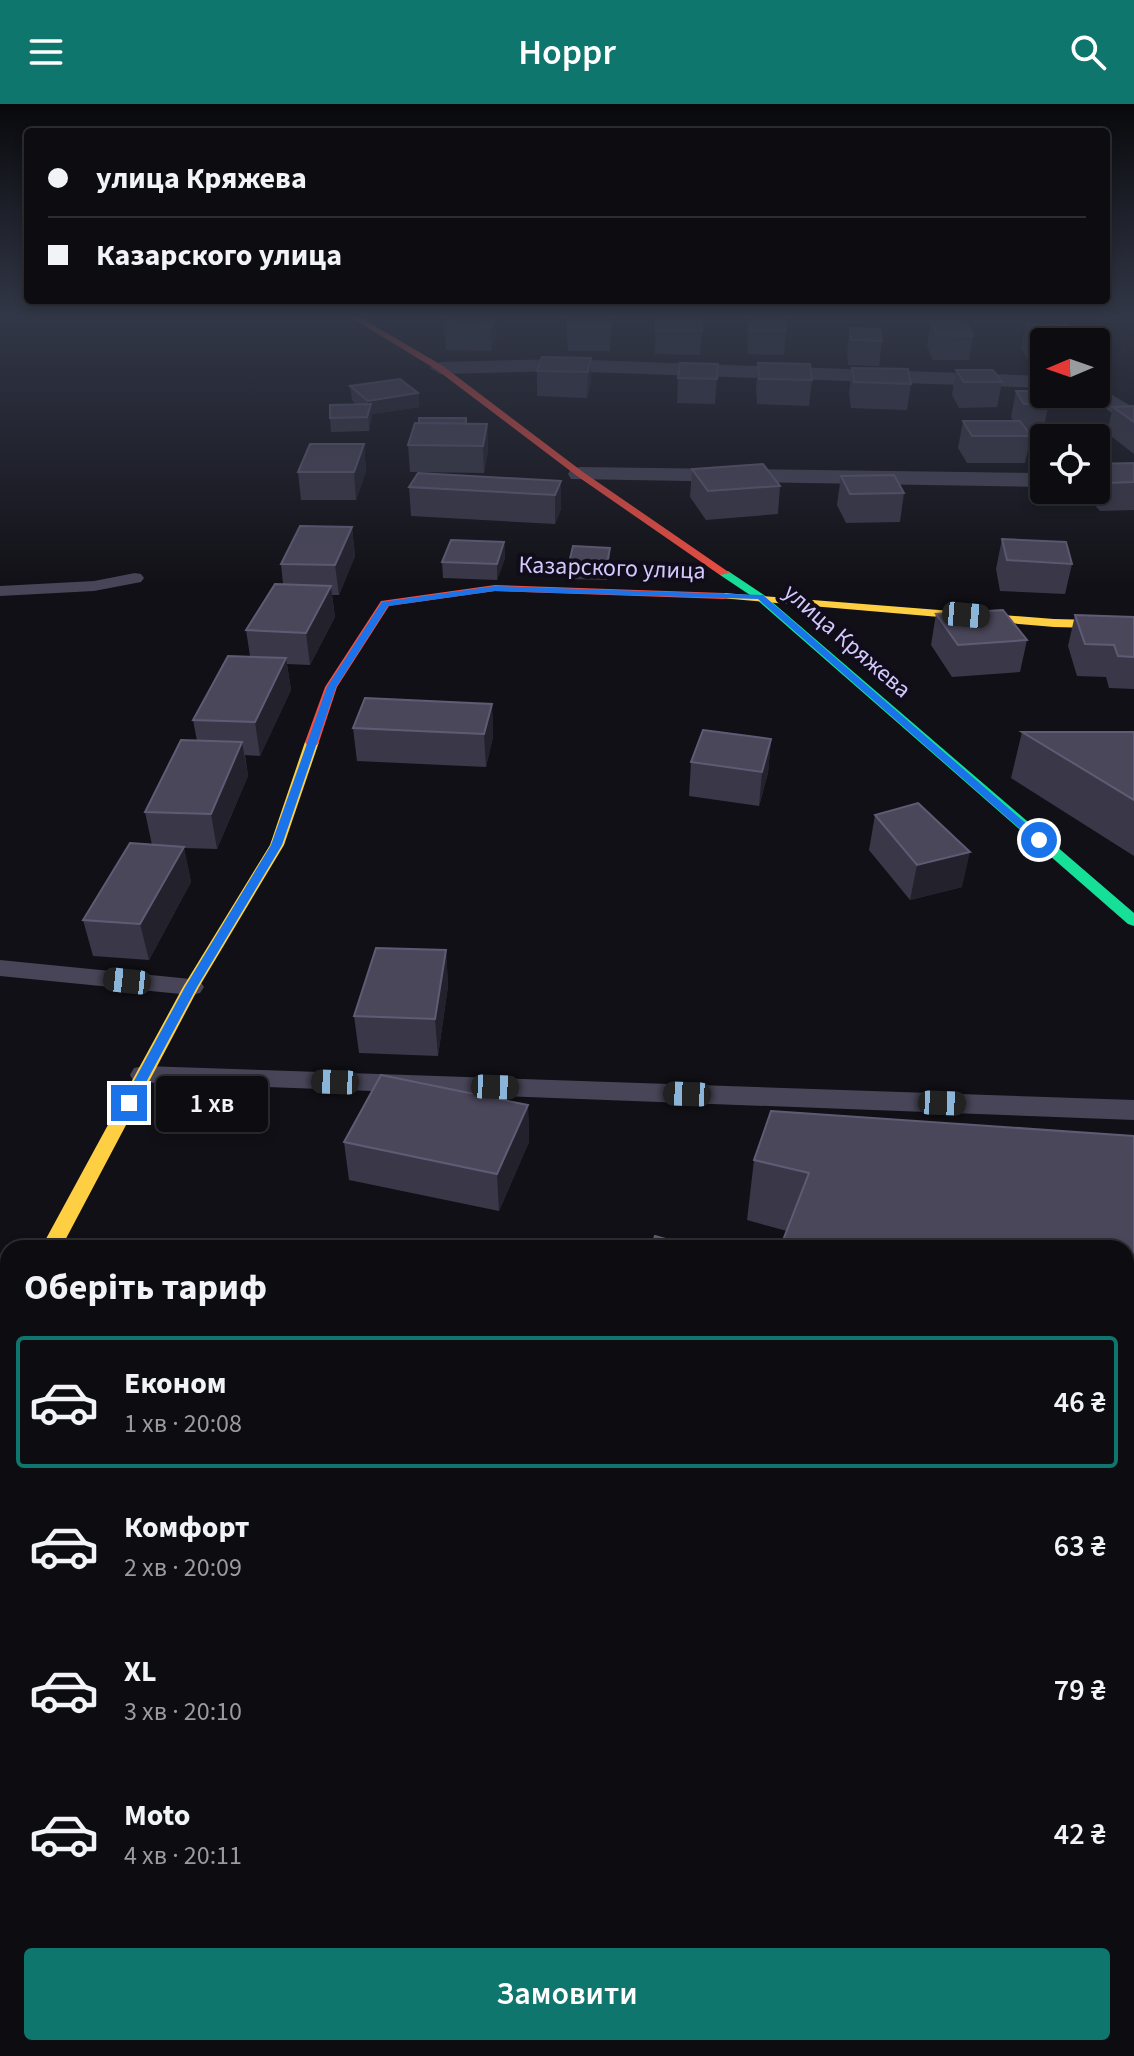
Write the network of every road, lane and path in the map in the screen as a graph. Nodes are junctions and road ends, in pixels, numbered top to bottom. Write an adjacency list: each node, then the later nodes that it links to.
1 (490, 406): 4 (street, улица Кряжева)
2 (1117, 406): 3 (street)
3 (1134, 418)
4 (580, 474): 5 (street); 8 (street, улица Кряжева)
5 (1030, 480)
6 (135, 578): 7 (lane)
7 (0, 591)
8 (760, 597): 9 (street, Казарского улица); 10 (street, улица Кряжева); 12 (street, Казарского улица)
9 (1134, 625)
10 (1133, 921)
11 (0, 968): 12 (lane)
12 (191, 987): 13 (street, Казарского улица)
13 (144, 1075): 14 (lane); 15 (street, Казарского улица)
14 (1134, 1110)
15 (55, 1240)

